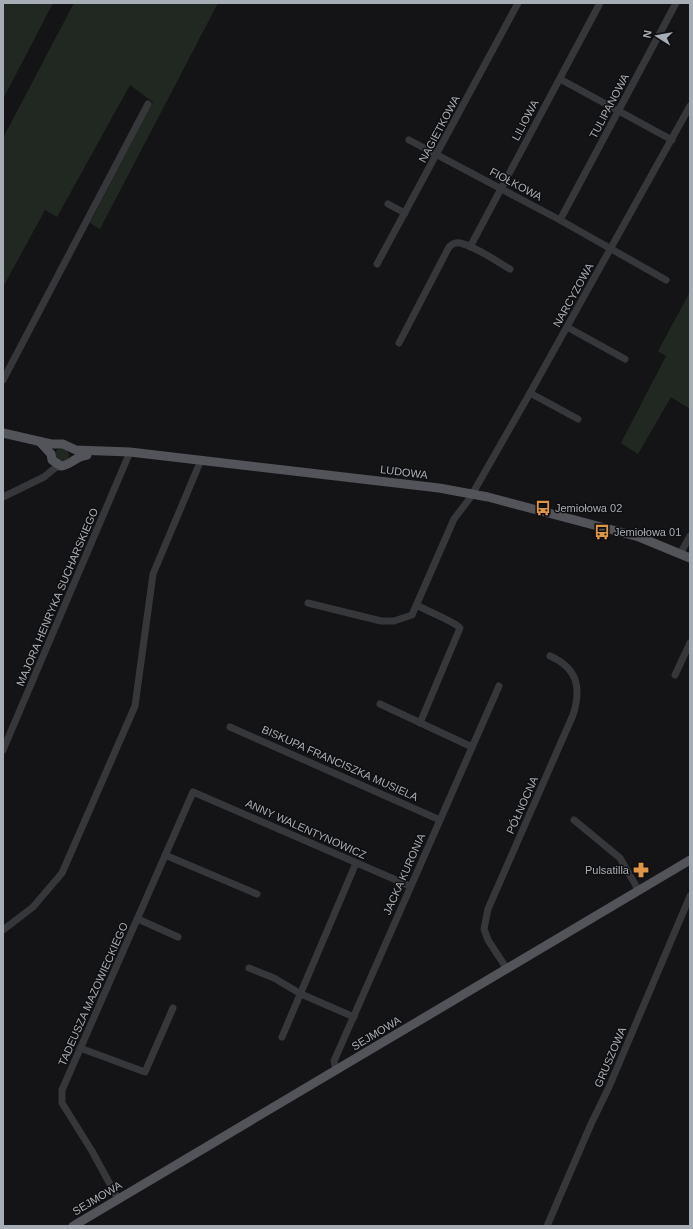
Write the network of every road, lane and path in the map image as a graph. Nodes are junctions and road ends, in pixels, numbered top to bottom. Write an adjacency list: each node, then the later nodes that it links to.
1 (518, 3): 10 (street, NAGIETKOWA)
2 (600, 3): 4 (street, LILIOWA)
3 (676, 3): 7 (street, TULIPANOWA)
4 (560, 79): 7 (street); 11 (street, LILIOWA)
5 (148, 104): 23 (street)
6 (690, 106): 9 (street, NARCYZOWA)
7 (620, 110): 9 (street); 14 (street, TULIPANOWA)
8 (409, 140): 10 (street, FIOŁKOWA)
9 (672, 140): 16 (street, NARCYZOWA)
10 (438, 155): 11 (street, FIOŁKOWA); 13 (street, NAGIETKOWA)
11 (501, 188): 14 (street, FIOŁKOWA); 15 (street, LILIOWA)
12 (388, 204): 13 (street)
13 (405, 213): 17 (street, NAGIETKOWA)
14 (560, 220): 16 (street, FIOŁKOWA)
15 (470, 247): 18 (street); 21 (street)
16 (611, 250): 19 (street, FIOŁKOWA); 20 (street, NARCYZOWA)
17 (377, 264)
18 (510, 269)
19 (666, 280)
20 (567, 327): 22 (street); 24 (street, NARCYZOWA)
21 (399, 343)
22 (625, 359)
23 (3, 380)
24 (530, 393): 25 (street); 37 (street, NARCYZOWA)
25 (578, 419)
26 (3, 433): 27 (main road, LUDOWA)
27 (38, 440): 28 (main road, LUDOWA); 32 (main road)
28 (58, 445): 29 (main road, LUDOWA); 32 (main road)
29 (71, 449): 30 (main road, LUDOWA); 34 (main road)
30 (106, 451): 31 (main road, LUDOWA); 34 (main road, LUDOWA)
31 (130, 452): 33 (main road, LUDOWA); 52 (street, MAJORA HENRYKA SUCHARSKIEGO)
32 (52, 457): 35 (main road); 36 (street)
33 (201, 460): 37 (main road, LUDOWA); 64 (street)
34 (72, 461): 35 (main road, LUDOWA)
35 (61, 466): 36 (street)
36 (37, 479): 38 (street)
37 (471, 494): 40 (main road, LUDOWA); 43 (street, NARCYZOWA)
38 (3, 497)
39 (690, 536): 40 (street)
40 (680, 554): 41 (main road, LUDOWA)
41 (690, 558)
42 (308, 603): 43 (street)
43 (417, 606): 49 (street)
44 (690, 643): 46 (street)
45 (550, 656): 67 (street, PÓŁNOCNA)
46 (675, 675)
47 (499, 686): 51 (street, JACKA KURONIA)
48 (380, 704): 49 (street)
49 (420, 722): 51 (street)
50 (230, 727): 54 (street, BISKUPA FRANCISZKA MUSIELA)
51 (472, 747): 54 (street, JACKA KURONIA)
52 (3, 750)
53 (193, 792): 56 (street, TADEUSZA MAZOWIECKIEGO); 58 (street, ANNY WALENTYNOWICZ)
54 (440, 820): 59 (street, JACKA KURONIA)
55 (574, 820): 60 (street)
56 (165, 855): 61 (street); 63 (street, TADEUSZA MAZOWIECKIEGO)
57 (690, 860): 60 (main road, SEJMOWA)
58 (356, 863): 59 (street, ANNY WALENTYNOWICZ); 68 (street)
59 (410, 886): 70 (street, JACKA KURONIA)
60 (639, 890): 67 (main road, SEJMOWA)
61 (257, 894)
62 (690, 896): 76 (street, GRUSZOWA)
63 (138, 919): 65 (street); 72 (street, TADEUSZA MAZOWIECKIEGO)
64 (3, 930)
65 (178, 937)
66 (249, 968): 68 (street)
67 (507, 969): 73 (main road, SEJMOWA)
68 (301, 994): 70 (street); 71 (street)
69 (173, 1008): 72 (street)
70 (354, 1017): 73 (street, JACKA KURONIA)
71 (282, 1037)
72 (80, 1048): 74 (street, TADEUSZA MAZOWIECKIEGO)
73 (336, 1070): 74 (main road, SEJMOWA)
74 (118, 1199): 75 (main road, SEJMOWA)
75 (73, 1226)
76 (547, 1226)

